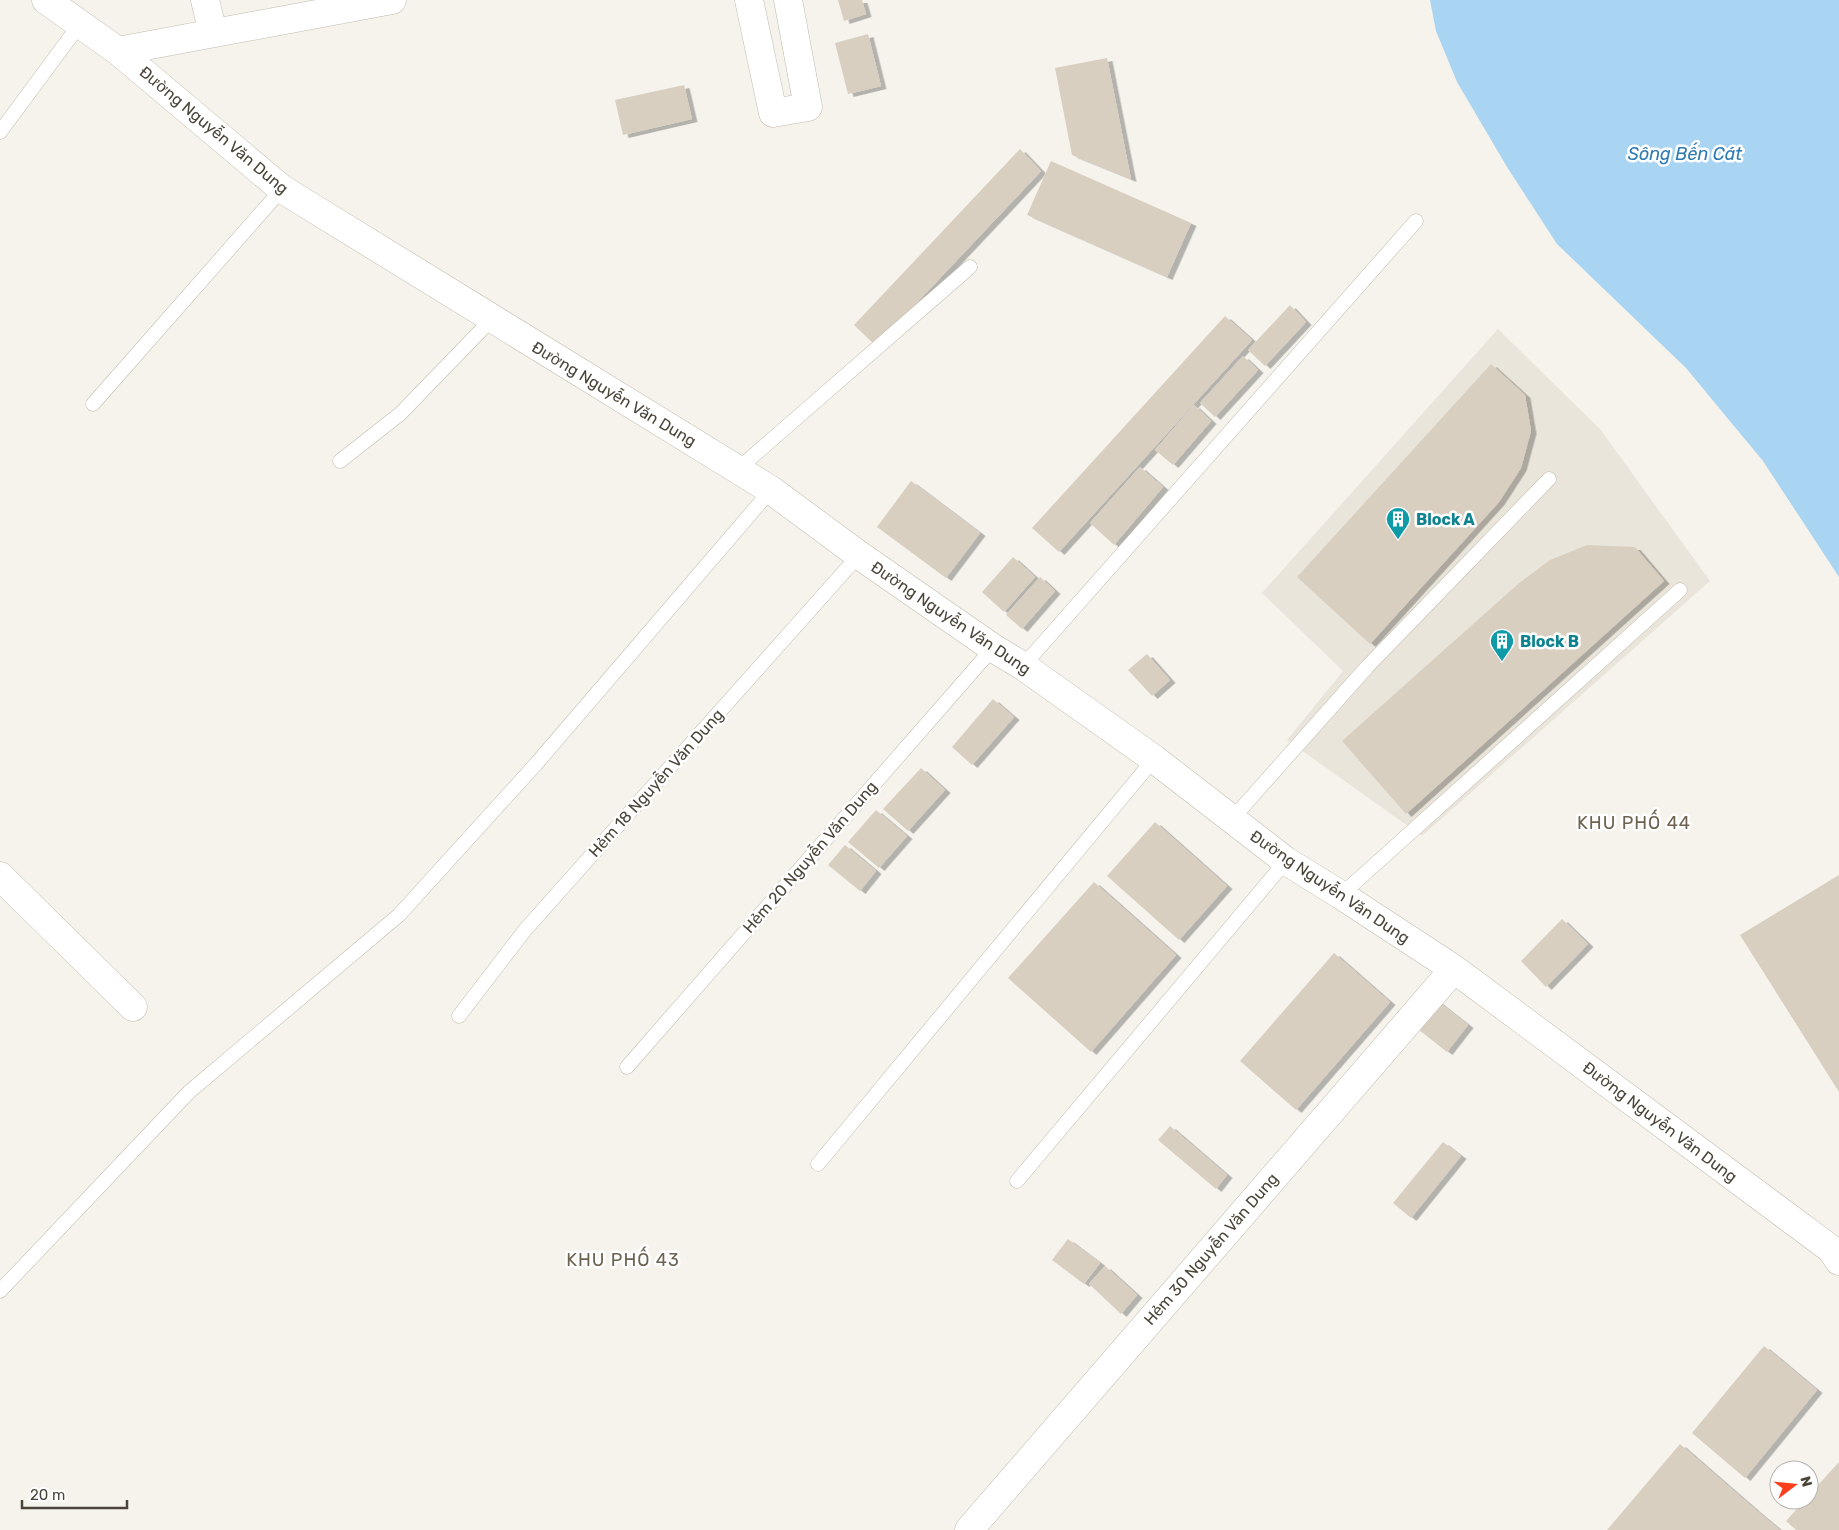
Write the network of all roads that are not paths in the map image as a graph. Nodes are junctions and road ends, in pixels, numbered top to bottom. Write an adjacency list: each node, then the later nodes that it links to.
1 (46, 0): 6 (street, Đường Nguyễn Văn Dung)
2 (205, 0): 7 (street)
3 (392, 0): 7 (street)
4 (750, 0): 5 (street)
5 (788, 0)
6 (80, 24): 8 (street, Đường Nguyễn Văn Dung); 9 (lane)
7 (213, 33): 8 (street)
8 (118, 51): 10 (street, Đường Nguyễn Văn Dung)
9 (0, 132)
10 (282, 189): 13 (street, Đường Nguyễn Văn Dung); 14 (lane)
11 (1416, 221): 22 (lane)
12 (970, 267): 16 (lane)
13 (492, 319): 15 (lane); 16 (street, Đường Nguyễn Văn Dung)
14 (93, 404)
15 (340, 461)
16 (738, 470): 18 (street, Đường Nguyễn Văn Dung)
17 (1549, 479): 24 (lane)
18 (771, 490): 19 (street, Đường Nguyễn Văn Dung); 35 (lane)
19 (859, 555): 21 (street, Đường Nguyễn Văn Dung); 30 (lane, Hẻm 18 Nguyễn Văn Dung)
20 (1680, 590): 27 (lane)
21 (993, 648): 22 (street, Đường Nguyễn Văn Dung); 31 (lane, Hẻm 20 Nguyễn Văn Dung)
22 (1023, 666): 23 (street, Đường Nguyễn Văn Dung)
23 (1154, 759): 24 (street, Đường Nguyễn Văn Dung); 32 (lane)
24 (1232, 819): 25 (street, Đường Nguyễn Văn Dung)
25 (1286, 861): 27 (street, Đường Nguyễn Văn Dung); 33 (lane)
26 (0, 876): 29 (street)
27 (1341, 895): 28 (street, Đường Nguyễn Văn Dung)
28 (1454, 969): 34 (street, Đường Nguyễn Văn Dung); 36 (street, Hẻm 30 Nguyễn Văn Dung)
29 (133, 1007)
30 (460, 1016)
31 (627, 1067)
32 (818, 1164)
33 (1017, 1181)
34 (1839, 1262)
35 (0, 1290)
36 (969, 1530)

